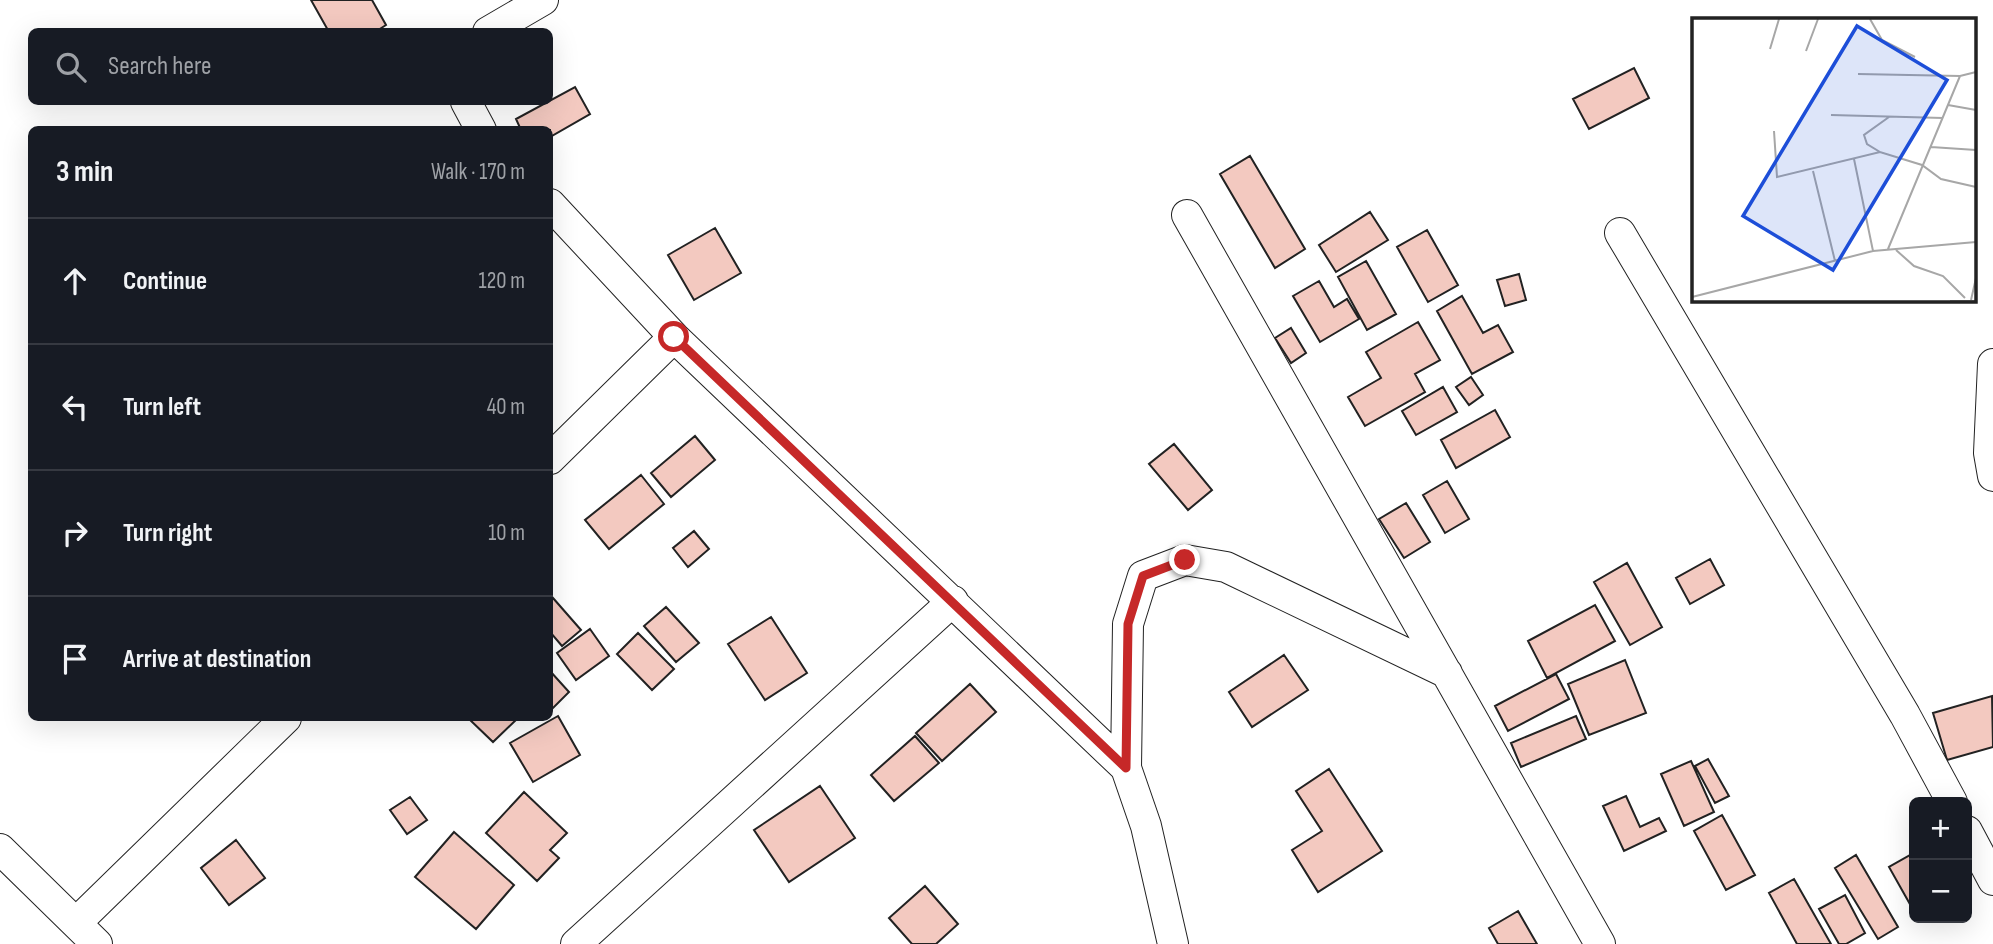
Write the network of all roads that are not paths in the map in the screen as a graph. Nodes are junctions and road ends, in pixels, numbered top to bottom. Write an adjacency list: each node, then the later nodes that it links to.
1 (543, 0): 2 (street)
2 (495, 28)
3 (468, 105): 4 (street)
4 (479, 126)
5 (553, 207): 8 (street)
6 (1187, 215): 13 (street)
7 (1620, 233): 16 (street)
8 (674, 337): 10 (street); 12 (street)
9 (1993, 365): 11 (street)
10 (553, 456)
11 (1993, 476)
12 (953, 601): 15 (street); 22 (street)
13 (1447, 673): 15 (street); 24 (street)
14 (283, 721): 20 (street)
15 (1126, 768): 23 (street)
16 (1948, 797)
17 (1972, 840): 19 (street)
18 (0, 849): 20 (street)
19 (1993, 880)
20 (76, 923): 21 (street)
21 (97, 944)
22 (576, 944)
23 (1173, 944)
24 (1600, 944)

